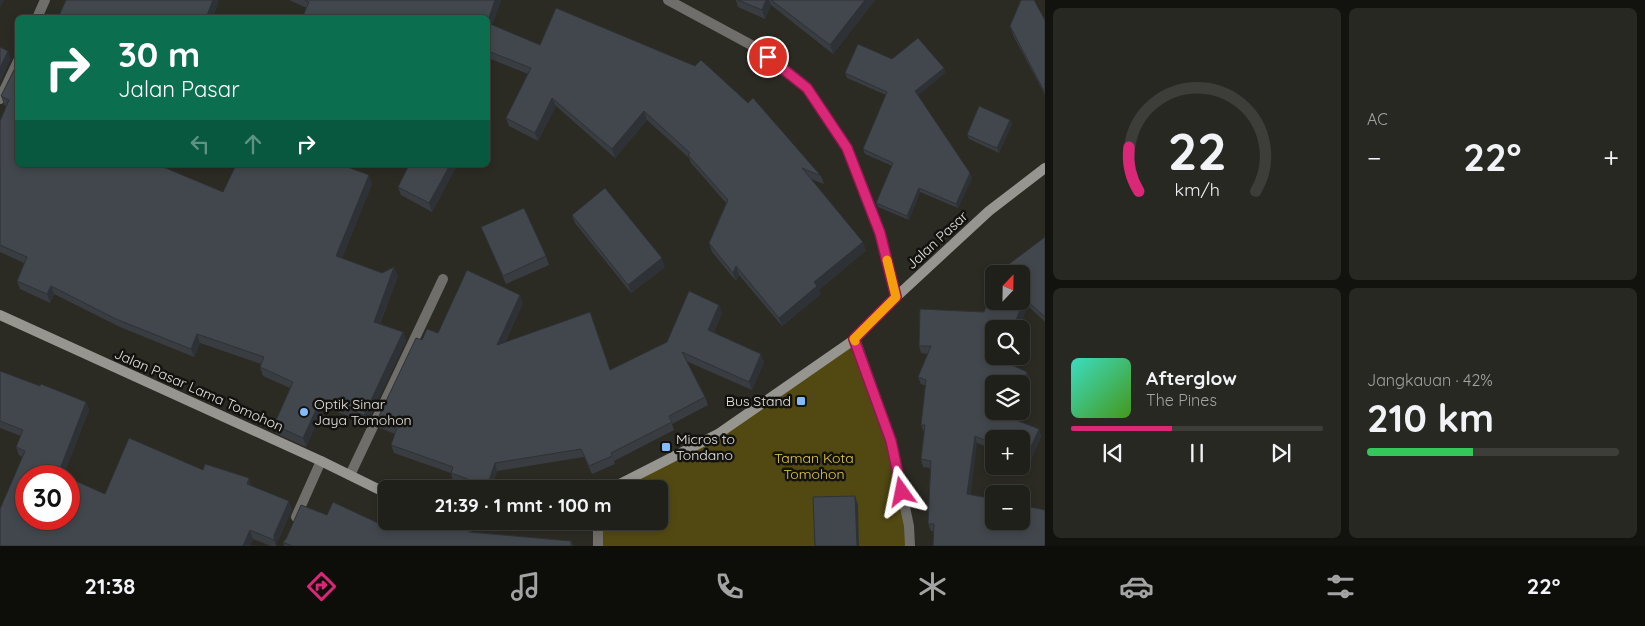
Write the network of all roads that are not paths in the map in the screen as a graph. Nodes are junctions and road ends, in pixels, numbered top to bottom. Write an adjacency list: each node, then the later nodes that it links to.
1 (45, 0): 3 (street)
2 (668, 0): 8 (street)
3 (38, 15)
4 (15, 67): 5 (street)
5 (0, 99)
6 (1045, 168): 8 (street, Jalan Pasar)
7 (443, 279): 12 (street)
8 (896, 297): 10 (street, Jalan Pasar)
9 (0, 315): 11 (street, Jalan Pasar Lama Tomohon)
10 (854, 339): 13 (street); 18 (street)
11 (321, 461): 12 (street, Jalan Pasar Lama Tomohon); 15 (street)
12 (350, 475): 14 (street, Jalan Pasar Lama Tomohon)
13 (628, 480)
14 (378, 489)
15 (291, 529)
16 (598, 530): 17 (street)
17 (598, 546)
18 (910, 546)

